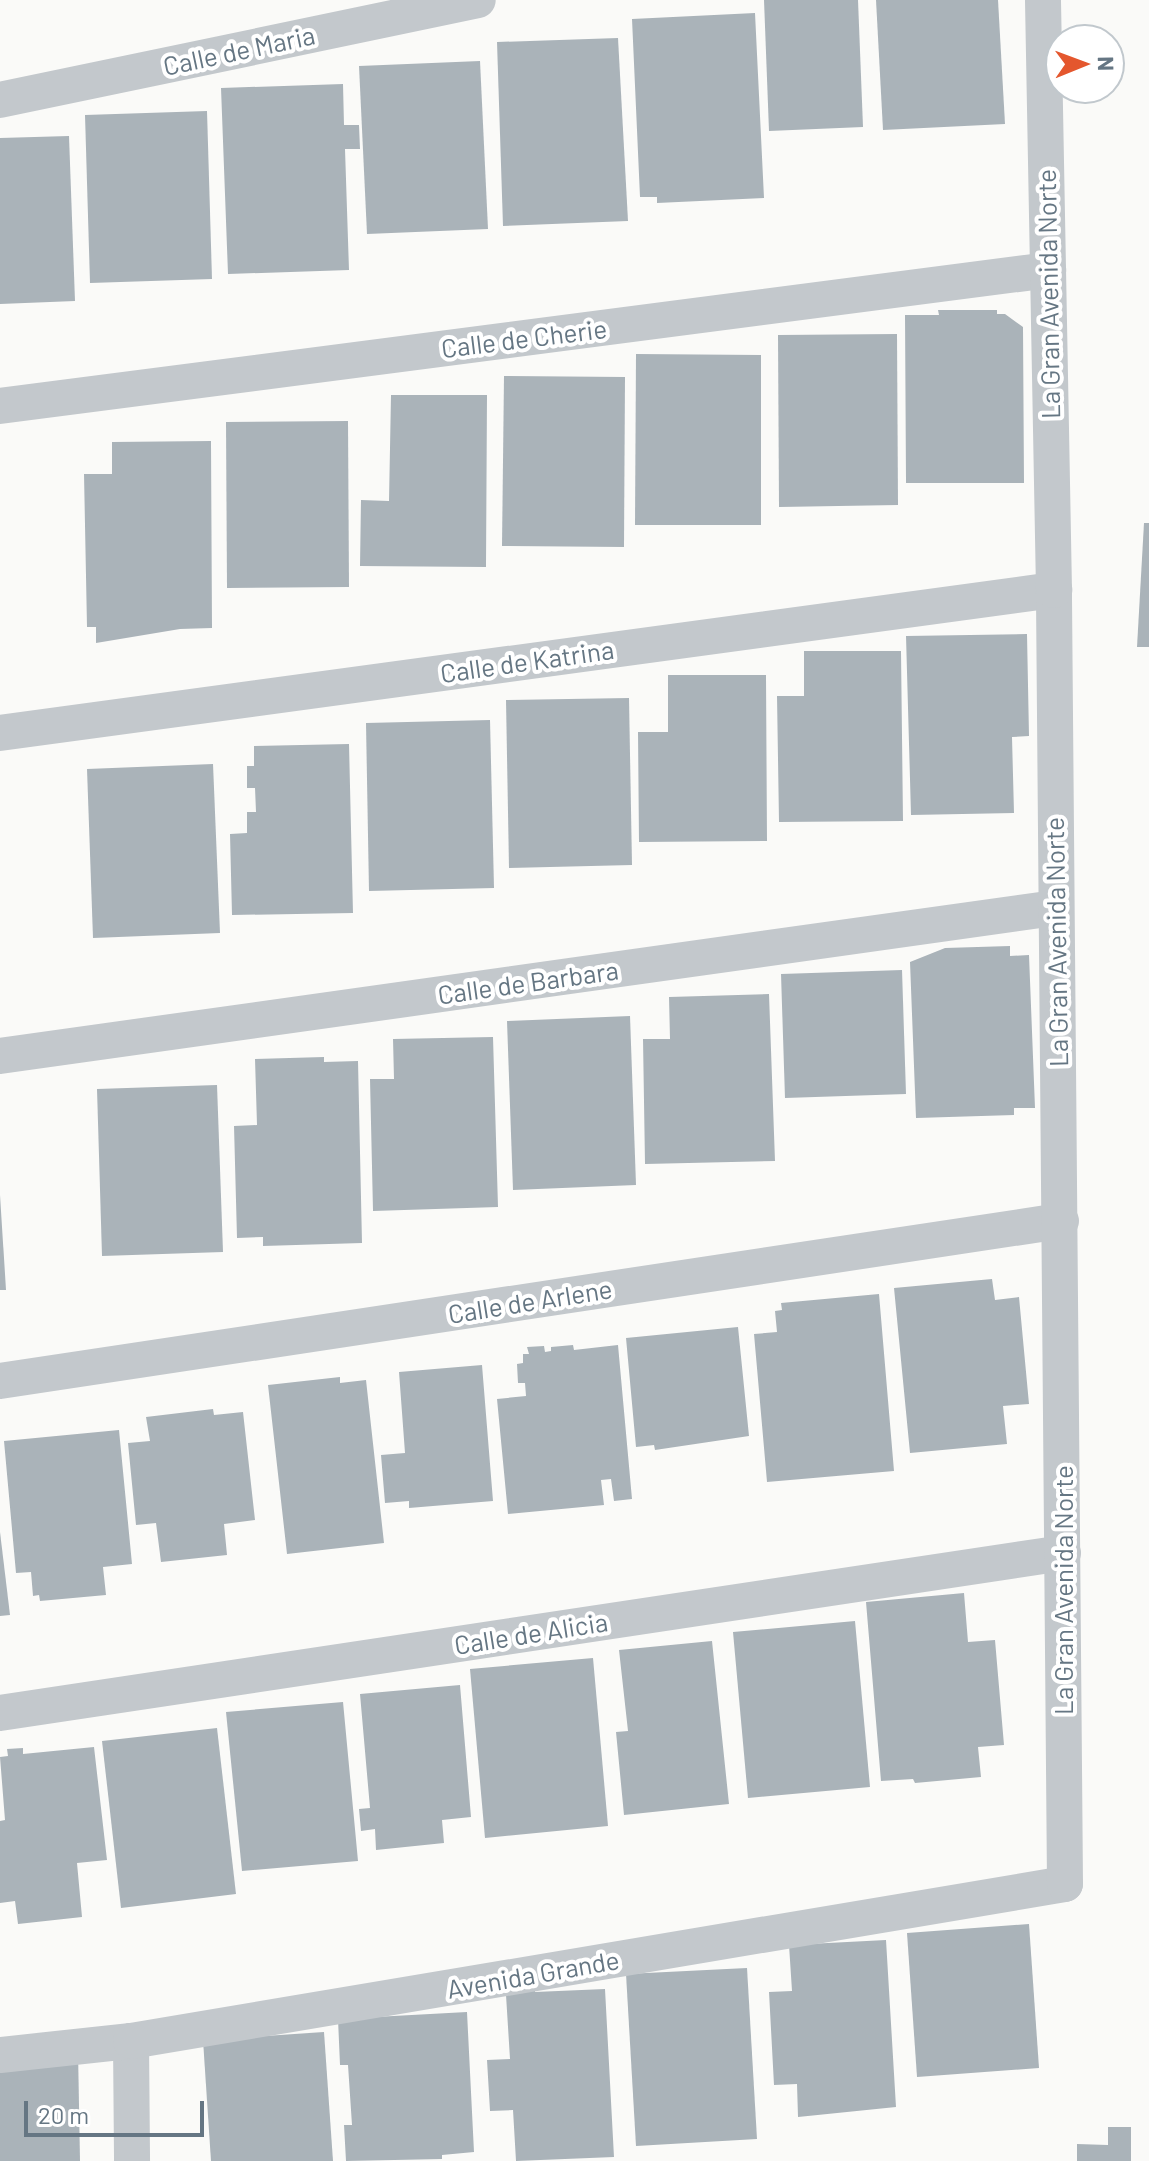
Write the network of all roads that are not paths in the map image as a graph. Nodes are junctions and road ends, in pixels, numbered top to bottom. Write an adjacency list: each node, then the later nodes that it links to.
1 (478, 0): 3 (lane, Calle de Maria)
2 (1043, 0): 4 (lane, La Gran Avenida Norte)
3 (0, 100)
4 (1048, 270): 5 (lane, Calle de Cherie); 6 (lane, La Gran Avenida Norte)
5 (0, 406)
6 (1054, 590): 7 (lane, Calle de Katrina); 8 (lane, La Gran Avenida Norte)
7 (0, 733)
8 (1055, 908): 9 (lane, Calle de Barbara); 10 (lane, La Gran Avenida Norte)
9 (0, 1056)
10 (1061, 1221): 11 (lane, Calle de Arlene); 12 (lane, La Gran Avenida Norte)
11 (0, 1381)
12 (1063, 1553): 13 (lane, Calle de Alicia); 14 (lane, La Gran Avenida Norte)
13 (0, 1713)
14 (1065, 1884): 15 (lane, Avenida Grande)
15 (131, 2041): 16 (lane, Avenida Grande); 17 (lane)
16 (0, 2055)
17 (132, 2161)

